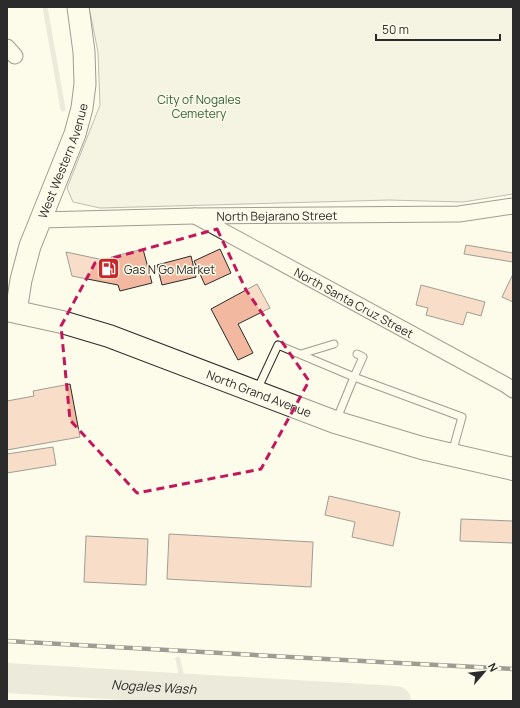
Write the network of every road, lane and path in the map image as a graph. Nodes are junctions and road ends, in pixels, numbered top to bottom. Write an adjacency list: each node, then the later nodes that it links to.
1 (78, 7): 4 (street, West Western Avenue)
2 (513, 206): 3 (street, North Bejarano Street)
3 (194, 216): 4 (street, North Bejarano Street); 10 (street, North Santa Cruz Street)
4 (41, 220): 5 (street, West Western Avenue)
5 (11, 311): 11 (main road, North Grand Avenue)
6 (334, 344): 7 (lane)
7 (301, 354): 9 (lane); 11 (lane)
8 (357, 354): 9 (lane)
9 (354, 377): 12 (lane); 13 (lane)
10 (513, 390)
11 (256, 392): 12 (main road, North Grand Avenue)
12 (335, 422): 13 (main road, North Grand Avenue)
13 (451, 455): 14 (main road, North Grand Avenue)
14 (513, 469)

